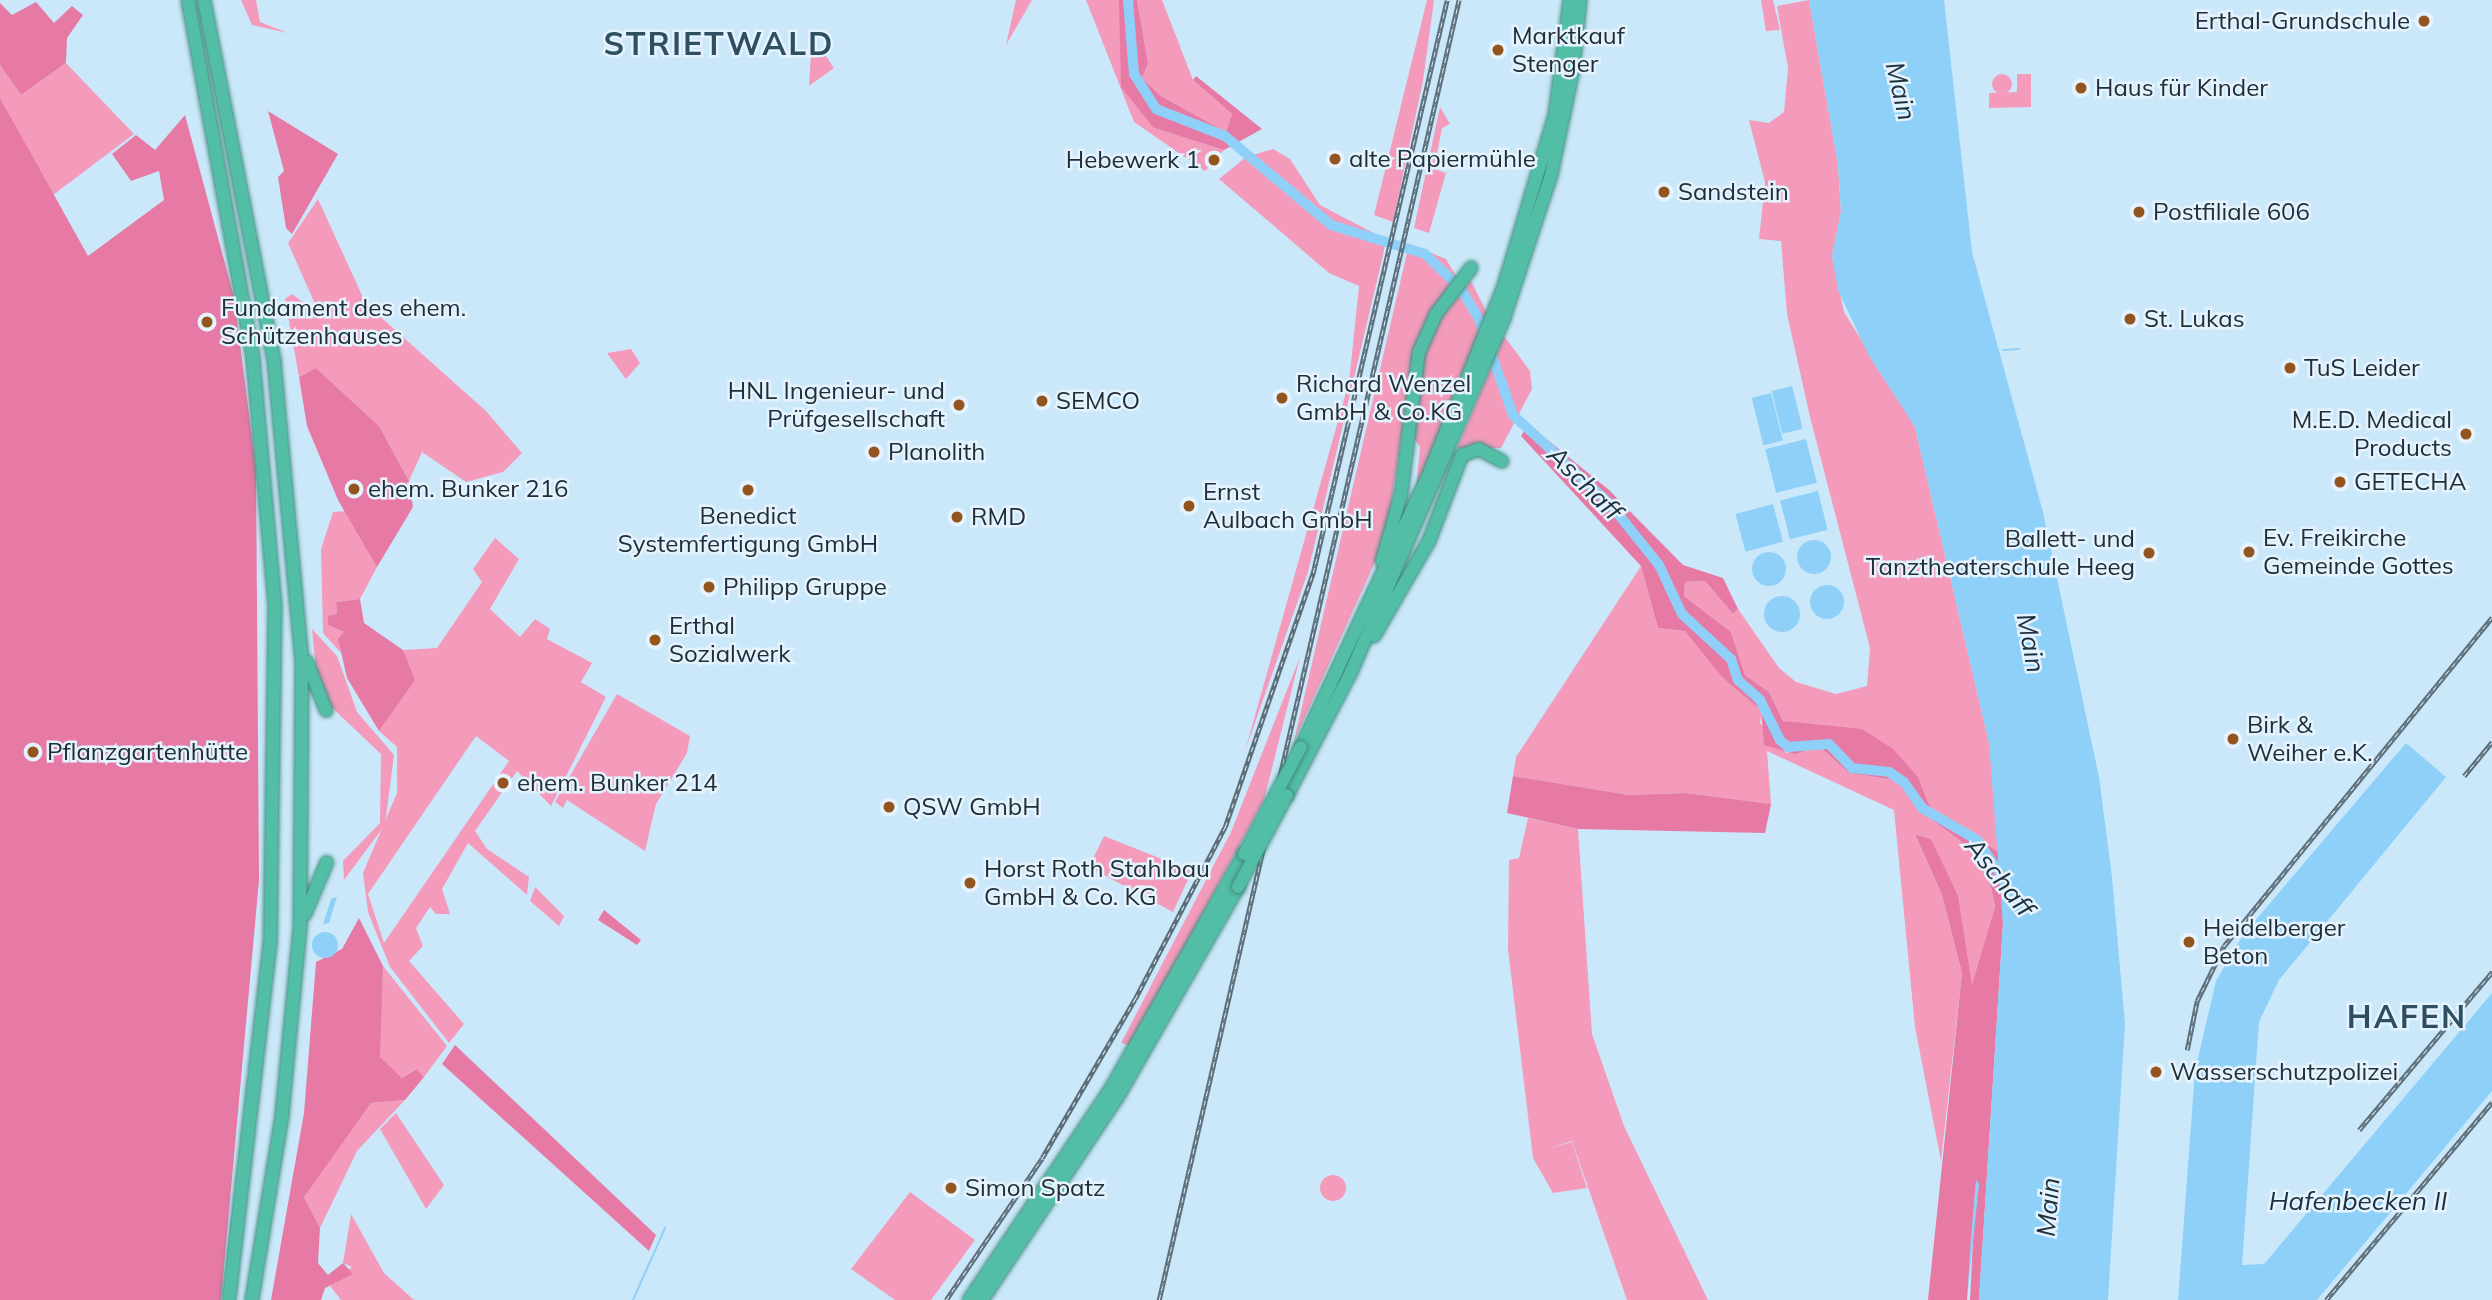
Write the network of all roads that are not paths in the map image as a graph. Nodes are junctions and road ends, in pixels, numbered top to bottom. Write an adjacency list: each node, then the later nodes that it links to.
1 (188, 0): 15 (highway)
2 (204, 0): 10 (highway)
3 (1570, 0): 6 (highway)
4 (1580, 0): 6 (highway)
5 (1468, 272): 9 (highway)
6 (1511, 284): 7 (highway)
7 (1478, 370): 9 (highway); 11 (highway)
8 (1502, 461): 11 (highway)
9 (1362, 621): 17 (highway, bridge)
10 (302, 645): 12 (highway); 14 (highway)
11 (1351, 671): 18 (highway, bridge)
12 (326, 710)
13 (327, 862): 14 (highway)
14 (300, 928): 16 (highway)
15 (229, 1300)
16 (252, 1300)
17 (969, 1300)
18 (982, 1300)

